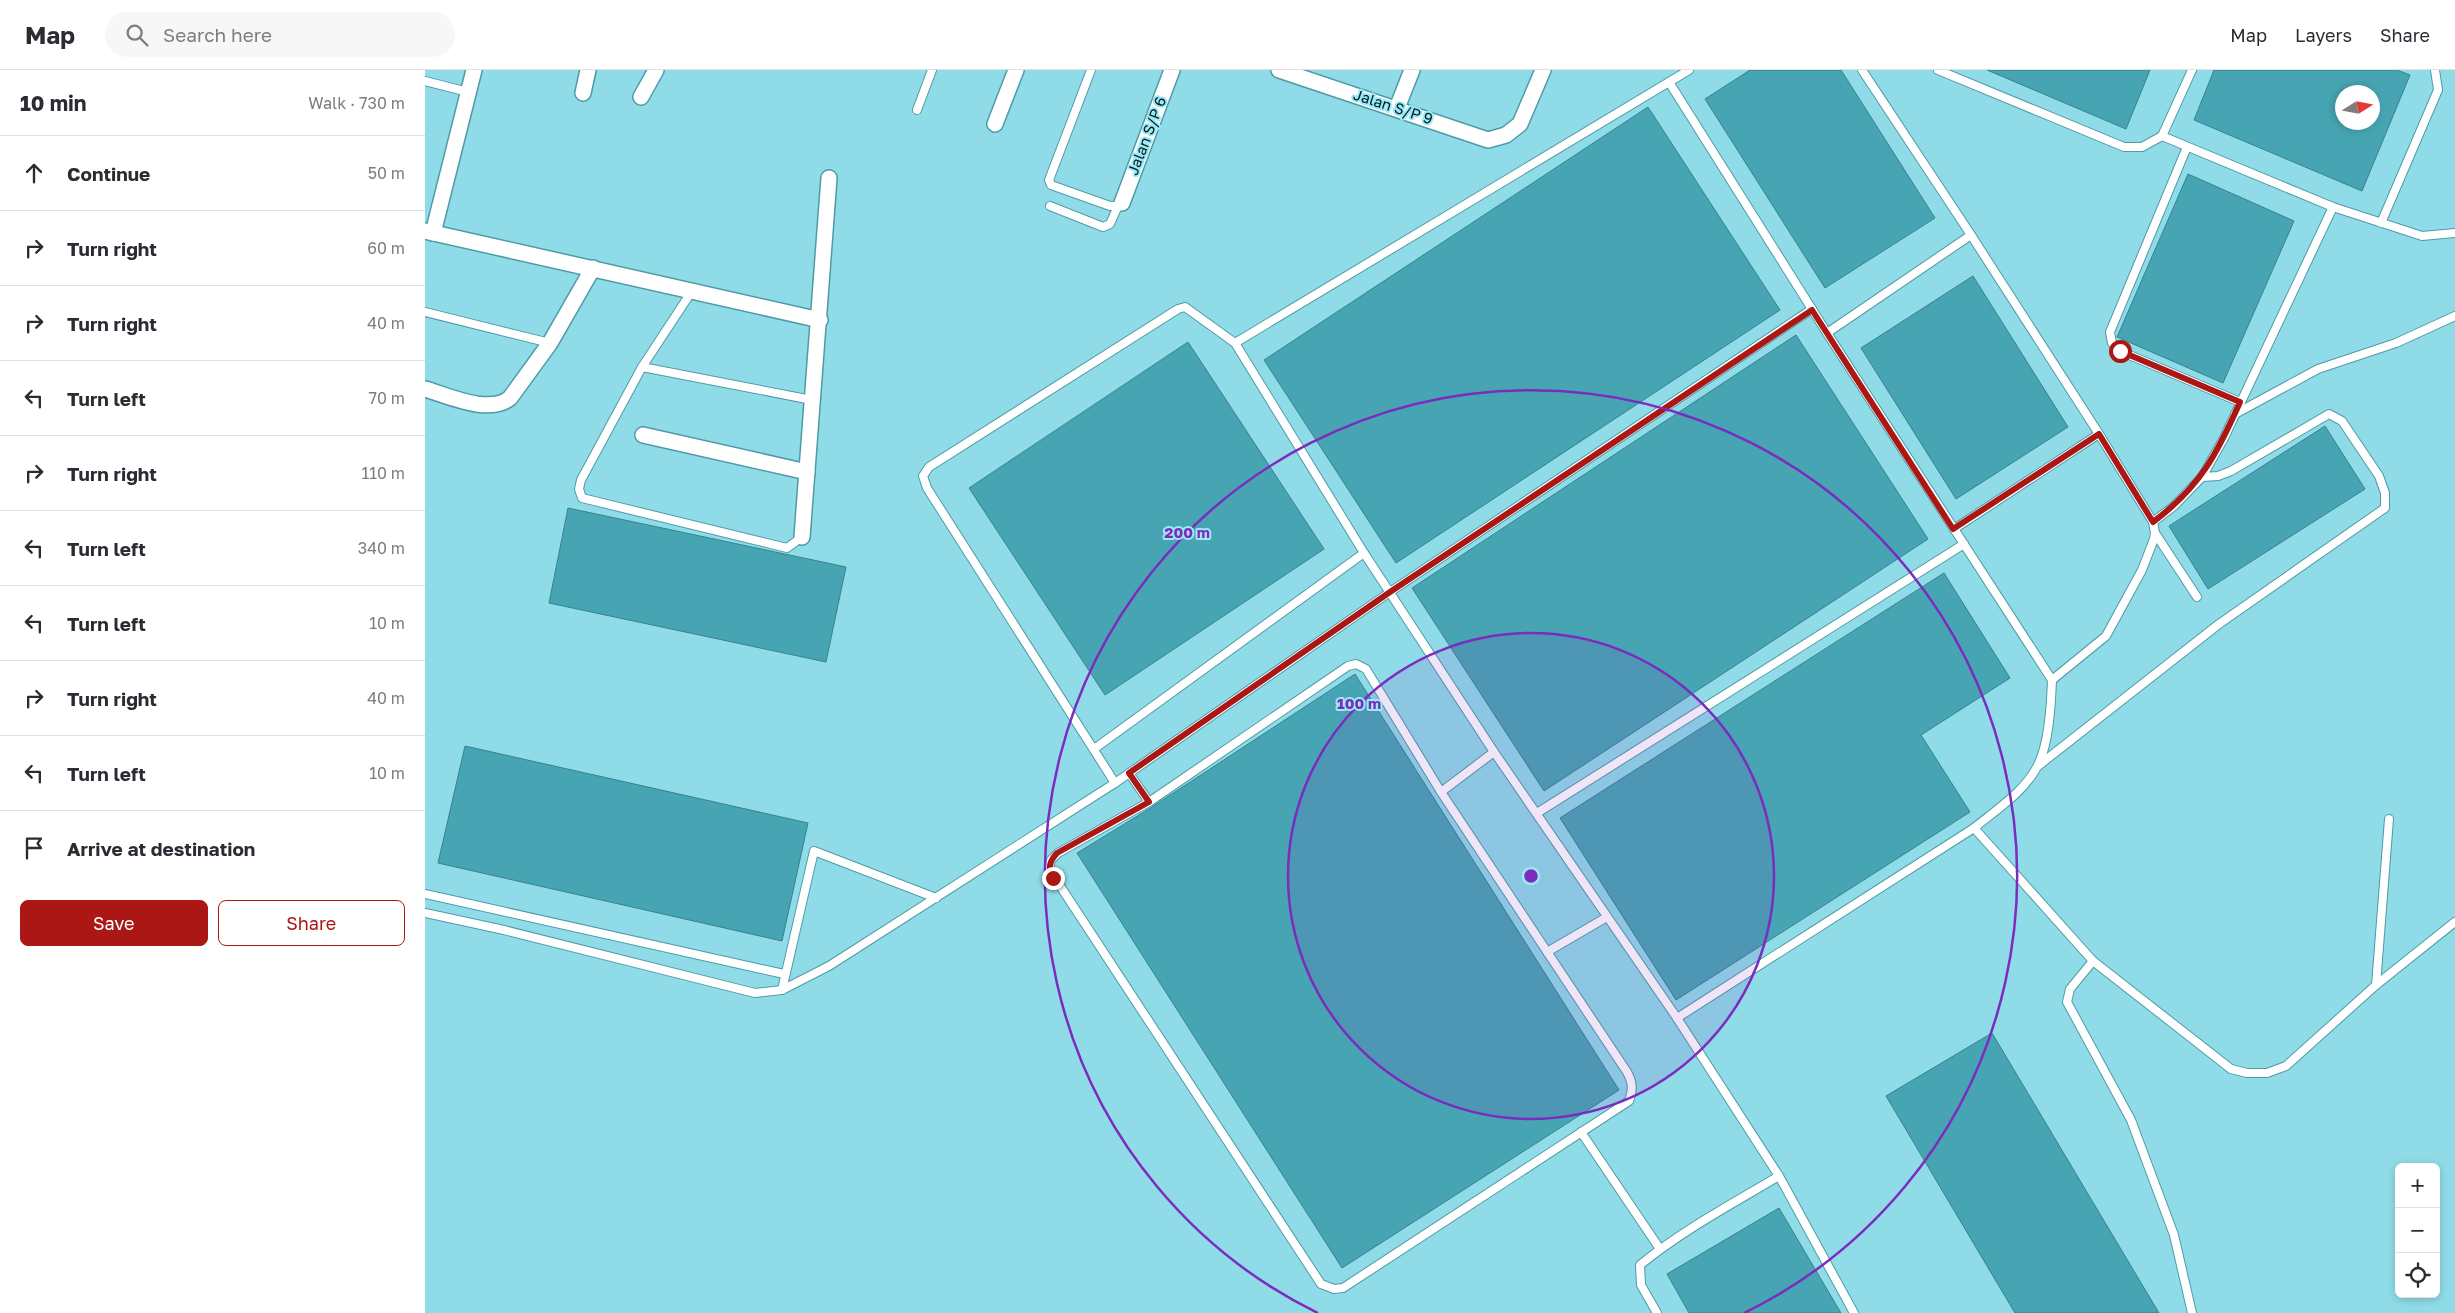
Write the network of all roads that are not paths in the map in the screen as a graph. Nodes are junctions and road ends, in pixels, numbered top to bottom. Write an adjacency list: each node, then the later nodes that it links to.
1 (474, 70): 18 (street)
2 (588, 70): 19 (street)
3 (656, 70): 20 (street)
4 (933, 70): 22 (lane)
5 (1015, 70): 23 (street)
6 (1091, 70): 27 (lane)
7 (1172, 70): 27 (street, Jalan S/P 6)
8 (1279, 70): 21 (street, Jalan S/P 9)
9 (1412, 70): 21 (street)
10 (1543, 70): 21 (street, Jalan S/P 9)
11 (1689, 70): 17 (lane)
12 (1862, 70): 32 (lane)
13 (1938, 70): 24 (lane)
14 (2192, 70): 24 (lane)
15 (2435, 70): 30 (lane)
16 (425, 81): 18 (lane)
17 (1669, 82): 36 (lane); 42 (lane)
18 (468, 92): 31 (street)
19 (583, 92)
20 (641, 98)
21 (1397, 108)
22 (917, 110)
23 (995, 124)
24 (2162, 136): 25 (lane)
25 (2187, 146): 29 (lane); 46 (lane)
26 (829, 178): 39 (street)
27 (1120, 204): 28 (lane)
28 (1051, 206)
29 (2333, 207): 30 (lane); 46 (lane)
30 (2381, 222): 33 (lane)
31 (429, 232): 34 (street)
32 (1971, 235): 40 (lane); 48 (lane)
33 (2453, 235)
34 (593, 268): 35 (street); 41 (street)
35 (692, 291): 39 (street); 43 (lane)
36 (1812, 310): 40 (lane); 58 (lane)
37 (425, 312): 41 (lane)
38 (2455, 316): 47 (lane)
39 (820, 320): 45 (street)
40 (1827, 333): 53 (lane)
41 (550, 343): 44 (street)
42 (1235, 343): 57 (lane); 61 (lane)
43 (642, 367): 45 (lane); 55 (lane)
44 (425, 389)
45 (812, 400): 50 (street)
46 (2240, 402): 47 (lane)
47 (2235, 414): 51 (lane)
48 (2099, 434): 52 (lane); 53 (lane)
49 (643, 435): 50 (street)
50 (807, 472): 55 (street)
51 (2202, 477): 52 (lane); 63 (lane)
52 (2153, 522): 54 (lane)
53 (1953, 529): 56 (lane)
54 (2155, 533): 59 (lane); 60 (lane)
55 (802, 537)
56 (1963, 544): 60 (lane); 68 (lane)
57 (1364, 554): 58 (lane); 61 (lane)
58 (1390, 592): 62 (lane); 64 (lane)
59 (2197, 597)
60 (2052, 680): 63 (lane)
61 (1094, 749): 65 (lane)
62 (1494, 752): 66 (lane); 68 (lane)
63 (2038, 766): 70 (lane)
64 (1129, 773): 65 (lane); 67 (lane)
65 (1115, 783): 72 (lane)
66 (1441, 792): 67 (lane); 76 (lane)
67 (1149, 802): 82 (lane)
68 (1537, 813): 74 (lane)
69 (2389, 819): 79 (lane)
70 (1974, 828): 77 (lane); 81 (lane)
71 (425, 894): 78 (lane)
72 (936, 898): 78 (lane); 80 (lane)
73 (425, 913): 80 (lane)
74 (1607, 917): 76 (lane); 81 (lane)
75 (2455, 922): 79 (lane)
76 (1547, 952): 82 (lane)
77 (2093, 961): 79 (lane); 87 (lane)
78 (784, 974): 80 (lane)
79 (2376, 985)
80 (782, 990)
81 (1677, 1018): 83 (lane)
82 (1581, 1132): 84 (lane)
83 (1779, 1176): 84 (lane); 86 (lane)
84 (1659, 1249): 85 (lane)
85 (1657, 1313)
86 (1854, 1313)
87 (2192, 1313)

